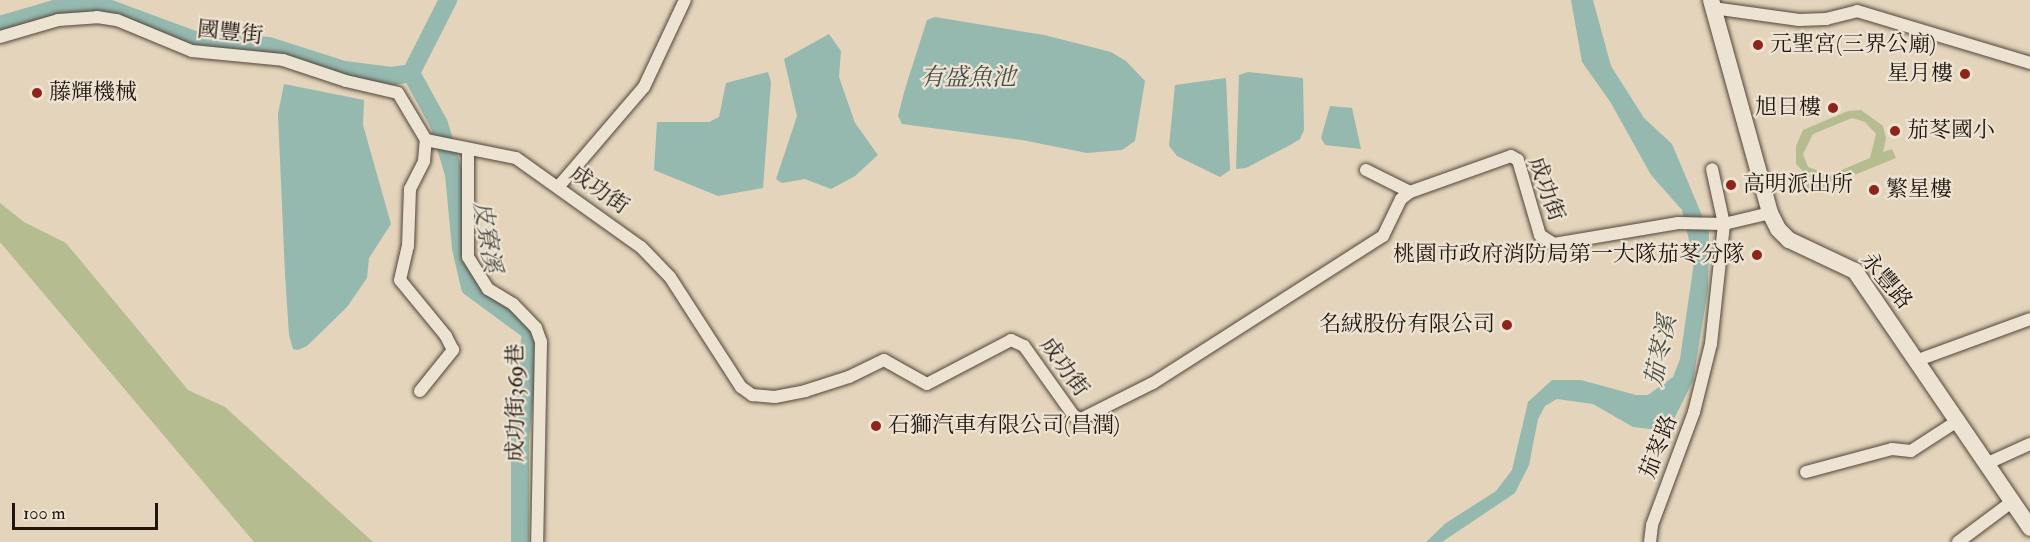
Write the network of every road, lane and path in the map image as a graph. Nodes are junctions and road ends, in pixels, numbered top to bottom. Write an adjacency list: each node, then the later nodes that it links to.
1 (685, 0): 10 (street)
2 (1712, 4): 3 (street); 12 (street, 永豐路)
3 (1859, 5): 5 (street)
4 (0, 37): 6 (street, 國豐街)
5 (2030, 63)
6 (429, 141): 7 (street, 成功街); 16 (street)
7 (468, 149): 10 (street, 成功街); 23 (street, 成功街369巷)
8 (1712, 169): 13 (street, 茄苳路)
9 (1366, 170): 11 (street)
10 (559, 186): 11 (street, 成功街)
11 (1410, 192): 13 (street, 成功街)
12 (1770, 213): 13 (street); 15 (street, 永豐路)
13 (1724, 224): 24 (street, 茄苳路)
14 (2030, 319): 15 (street)
15 (1918, 360): 17 (street, 永豐路)
16 (420, 392)
17 (1959, 420): 19 (street, 永豐路); 20 (street)
18 (2030, 444): 19 (street)
19 (1988, 463): 21 (street, 永豐路)
20 (1806, 472)
21 (2013, 501): 22 (street, 永豐路); 25 (street)
22 (2030, 528)
23 (537, 542)
24 (1650, 542)
25 (1958, 542)

